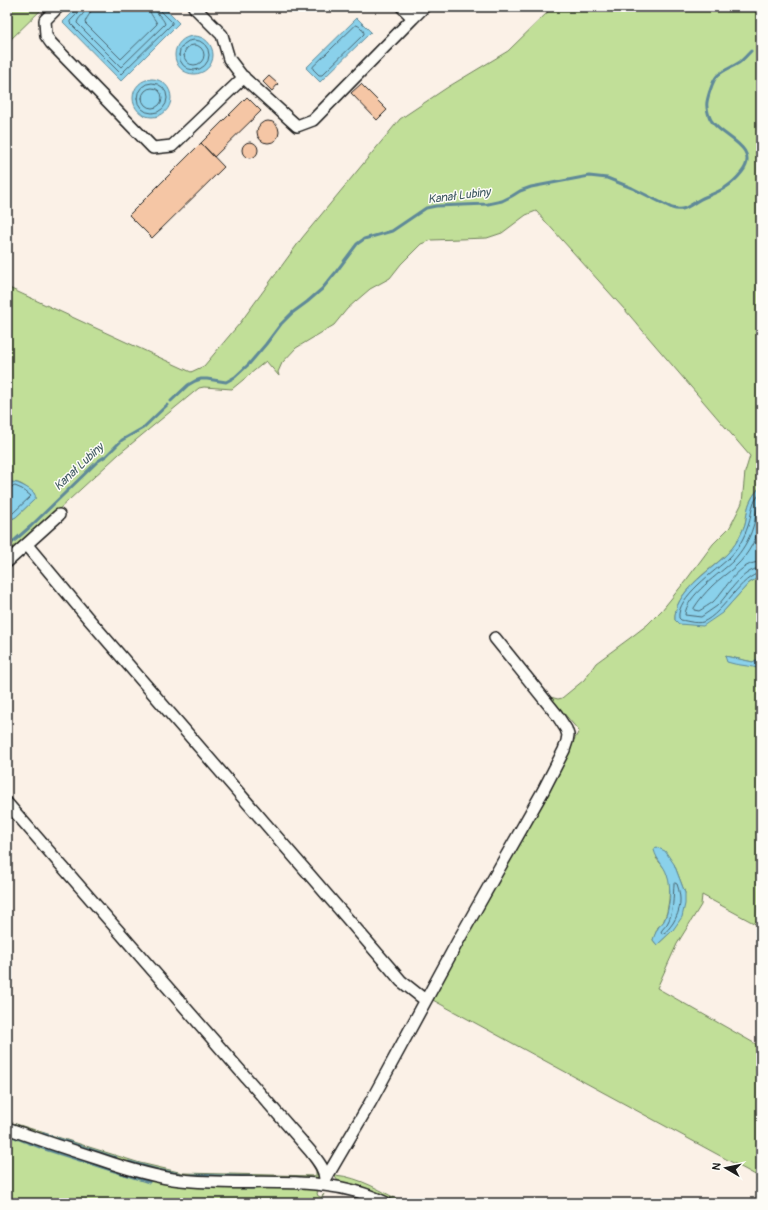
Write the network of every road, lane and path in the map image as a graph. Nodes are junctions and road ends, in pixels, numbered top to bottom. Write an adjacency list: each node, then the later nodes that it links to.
1 (58, 7): 6 (street)
2 (194, 7): 6 (street)
3 (402, 7): 5 (street)
4 (424, 7): 5 (street)
5 (413, 18): 6 (street)
6 (244, 78)
7 (59, 515): 8 (street)
8 (27, 545): 9 (street); 14 (street)
9 (7, 562)
10 (495, 638): 12 (street)
11 (575, 727): 12 (street)
12 (567, 741): 14 (street)
13 (7, 803): 16 (street)
14 (425, 1000): 16 (street)
15 (7, 1128): 16 (street)
16 (324, 1182): 17 (street)
17 (386, 1203)

